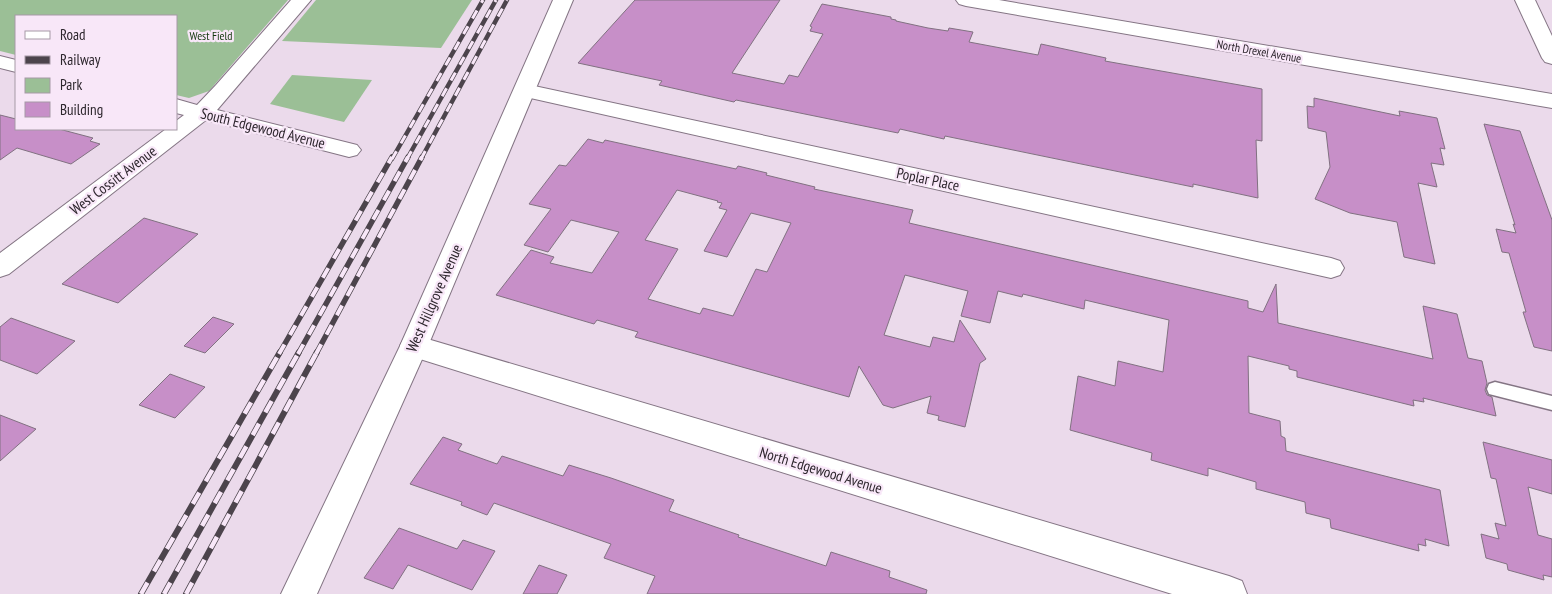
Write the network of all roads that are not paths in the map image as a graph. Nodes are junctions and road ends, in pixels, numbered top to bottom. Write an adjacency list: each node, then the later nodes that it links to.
1 (301, 0): 11 (street, West Cossitt Avenue)
2 (563, 0): 8 (street, West Hillgrove Avenue)
3 (966, 0): 9 (street, North Drexel Avenue)
4 (1525, 0): 5 (street)
5 (1552, 58)
6 (0, 62): 7 (street)
7 (15, 66)
8 (525, 90): 14 (street, Poplar Place); 15 (street, West Hillgrove Avenue)
9 (1552, 101)
10 (178, 107): 11 (street, South Edgewood Avenue)
11 (201, 113): 12 (street, South Edgewood Avenue); 13 (street, West Cossitt Avenue)
12 (349, 150)
13 (0, 267)
14 (1331, 268)
15 (414, 346): 18 (street, North Edgewood Avenue); 19 (street, West Hillgrove Avenue)
16 (1495, 388): 17 (lane)
17 (1552, 403)
18 (1209, 591)
19 (299, 594)

